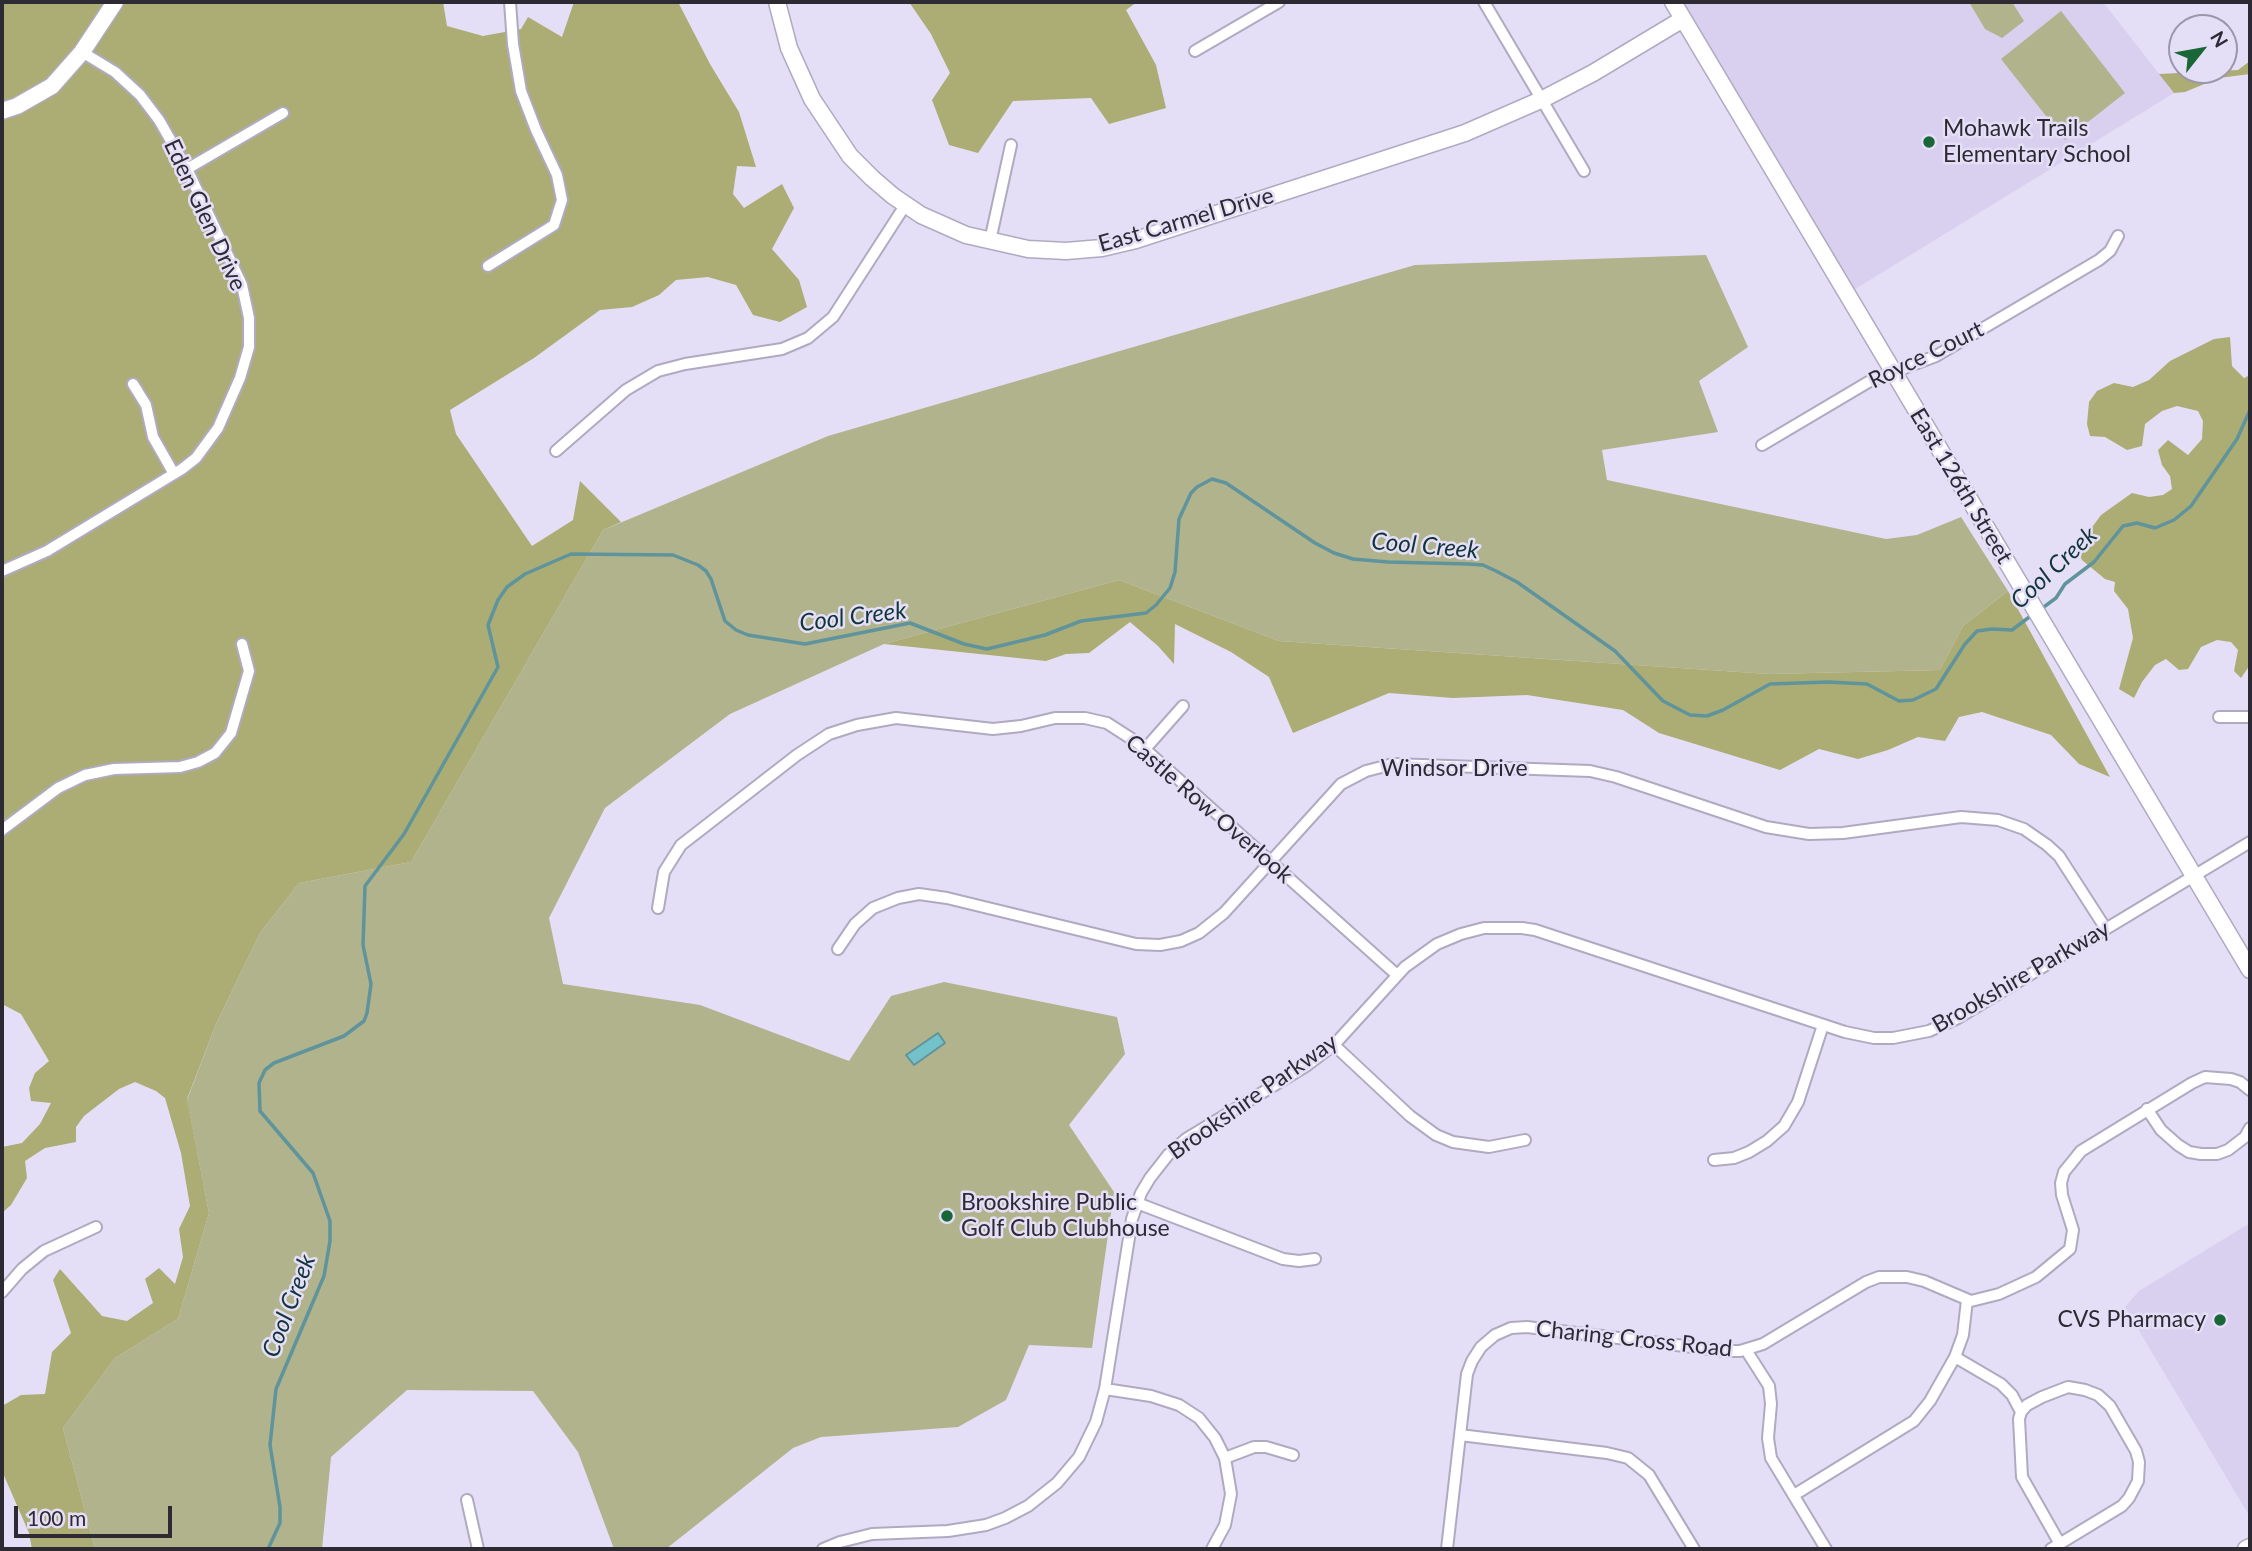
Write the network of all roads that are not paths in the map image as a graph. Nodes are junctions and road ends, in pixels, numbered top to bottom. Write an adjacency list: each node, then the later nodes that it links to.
1 (115, 2): 9 (street)
2 (510, 2): 19 (street)
3 (777, 2): 16 (street, East Carmel Drive)
4 (1279, 2): 8 (street)
5 (1484, 2): 10 (street)
6 (1673, 2): 7 (street, East 126th Street)
7 (1683, 19): 10 (street, East Carmel Drive); 20 (street, East 126th Street)
8 (1195, 51)
9 (82, 52): 11 (street); 14 (street, Eden Glen Drive)
10 (1543, 99): 15 (street); 18 (street, East Carmel Drive)
11 (2, 111)
12 (283, 113): 14 (street)
13 (1011, 145): 18 (street)
14 (187, 169): 24 (street, Eden Glen Drive)
15 (1584, 171)
16 (906, 204): 18 (street, East Carmel Drive); 23 (street)
17 (2118, 236): 20 (street, Royce Court)
18 (990, 241)
19 (488, 266)
20 (1893, 371): 22 (street, Royce Court); 34 (street, East 126th Street)
21 (133, 384): 24 (street)
22 (1762, 445)
23 (556, 451)
24 (174, 474): 25 (street, Eden Glen Drive)
25 (2, 572)
26 (242, 644): 31 (street)
27 (1183, 706): 30 (street)
28 (2219, 717): 29 (street)
29 (2250, 717)
30 (1145, 749): 33 (street, Castle Row Overlook); 35 (street, Castle Row Overlook)
31 (2, 830)
32 (2250, 842): 34 (street, Brookshire Parkway)
33 (1270, 862): 36 (street, Windsor Drive); 37 (street, Windsor Drive); 39 (street, Castle Row Overlook)
34 (2193, 876): 36 (street, Brookshire Parkway); 38 (street, East 126th Street)
35 (658, 908)
36 (2106, 929): 40 (street, Brookshire Parkway)
37 (838, 948)
38 (2250, 970)
39 (1397, 975): 40 (street, Brookshire Parkway); 41 (street, Brookshire Parkway)
40 (1824, 1025): 46 (street)
41 (1334, 1045): 45 (street); 47 (street, Brookshire Parkway)
42 (2248, 1085): 43 (street)
43 (2147, 1109): 44 (street); 51 (street)
44 (2250, 1128)
45 (1525, 1140)
46 (1714, 1160)
47 (1137, 1203): 49 (street); 54 (street, Brookshire Parkway)
48 (96, 1227): 50 (street)
49 (1315, 1259)
50 (2, 1292)
51 (1967, 1300): 52 (street, Charing Cross Road); 53 (street)
52 (1746, 1349): 56 (street, Charing Cross Road); 59 (street)
53 (1955, 1357): 55 (street); 59 (street)
54 (1105, 1389): 58 (street); 64 (street, Brookshire Parkway)
55 (2021, 1412): 62 (street); 62 (street)
56 (1460, 1435): 66 (street, Charing Cross Road); 67 (street)
57 (1293, 1455): 58 (street)
58 (1225, 1458): 65 (street)
59 (1794, 1495): 68 (street)
60 (467, 1500): 63 (street)
61 (2250, 1546): 69 (street)
62 (2055, 1547)
63 (478, 1549)
64 (823, 1549)
65 (1212, 1549)
66 (1448, 1549)
67 (1694, 1549)
68 (1826, 1549)
69 (2246, 1549)

